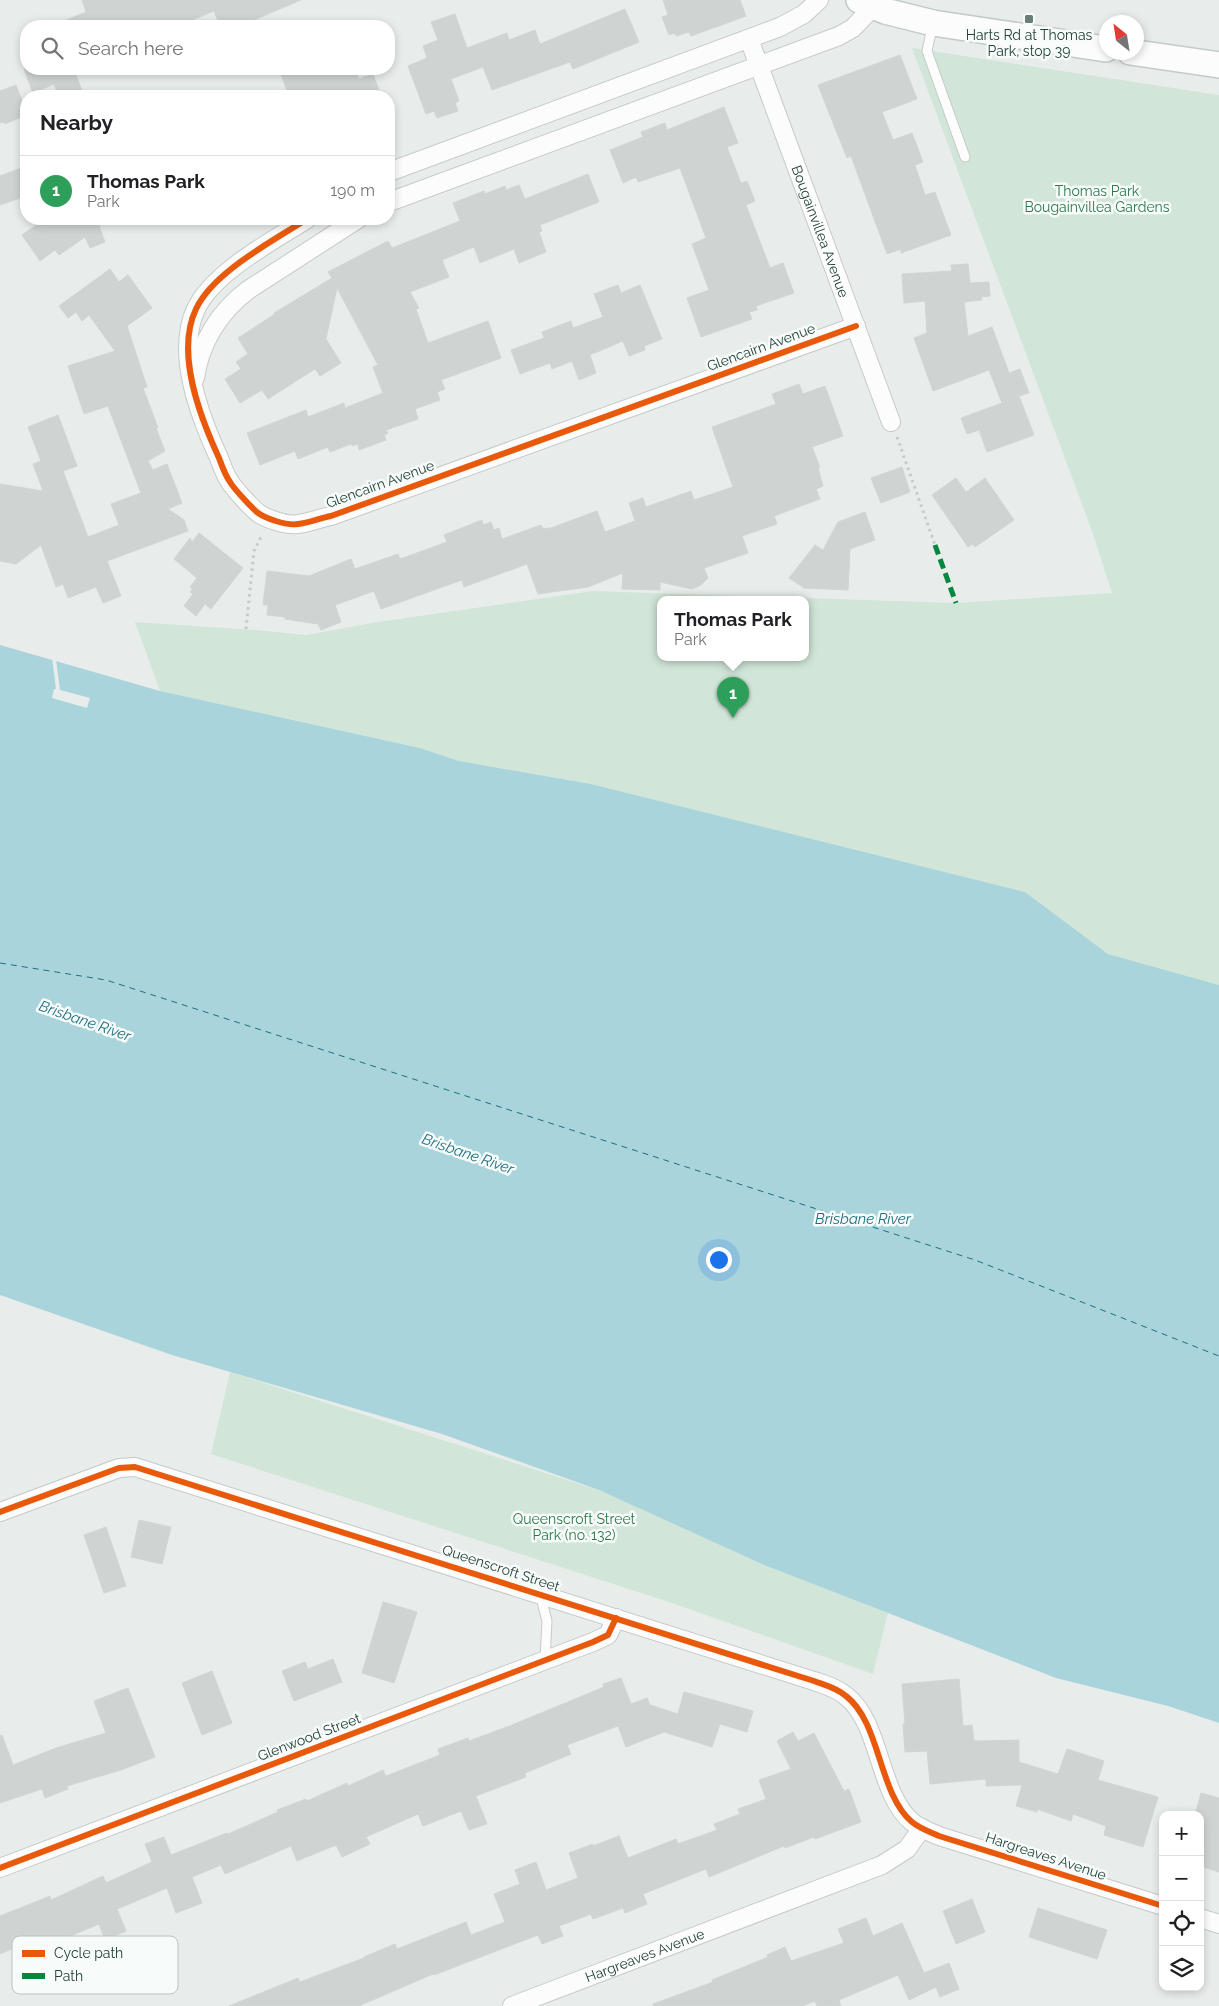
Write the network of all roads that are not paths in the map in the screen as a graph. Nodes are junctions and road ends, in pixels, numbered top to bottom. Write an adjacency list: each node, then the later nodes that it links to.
1 (819, 0): 4 (street)
2 (866, 3): 3 (street); 7 (street)
3 (933, 23): 5 (street); 9 (lane)
4 (749, 40): 7 (street, Bougainvillea Avenue); 10 (street)
5 (1099, 48)
6 (1144, 54): 8 (street)
7 (759, 65): 11 (street); 14 (street, Bougainvillea Avenue)
8 (1219, 65)
9 (965, 157)
10 (395, 170)
11 (395, 200)
12 (298, 225): 15 (street, Glencairn Avenue)
13 (349, 225): 15 (street, Glencairn Avenue)
14 (856, 326): 15 (street, Glencairn Avenue); 16 (street, Bougainvillea Avenue)
15 (194, 389)
16 (891, 422)
17 (0, 1512): 18 (street, Queenscroft Street)
18 (540, 1594): 19 (street, Queenscroft Street); 20 (lane)
19 (616, 1618): 20 (street, Glenwood Street); 21 (street, Queenscroft Street)
20 (545, 1660): 22 (street, Glenwood Street)
21 (922, 1828): 23 (street, Hargreaves Avenue); 26 (street, Hargreaves Avenue)
22 (0, 1868)
23 (1159, 1905)
24 (1204, 1919): 25 (street)
25 (1219, 1924)
26 (512, 2006)

